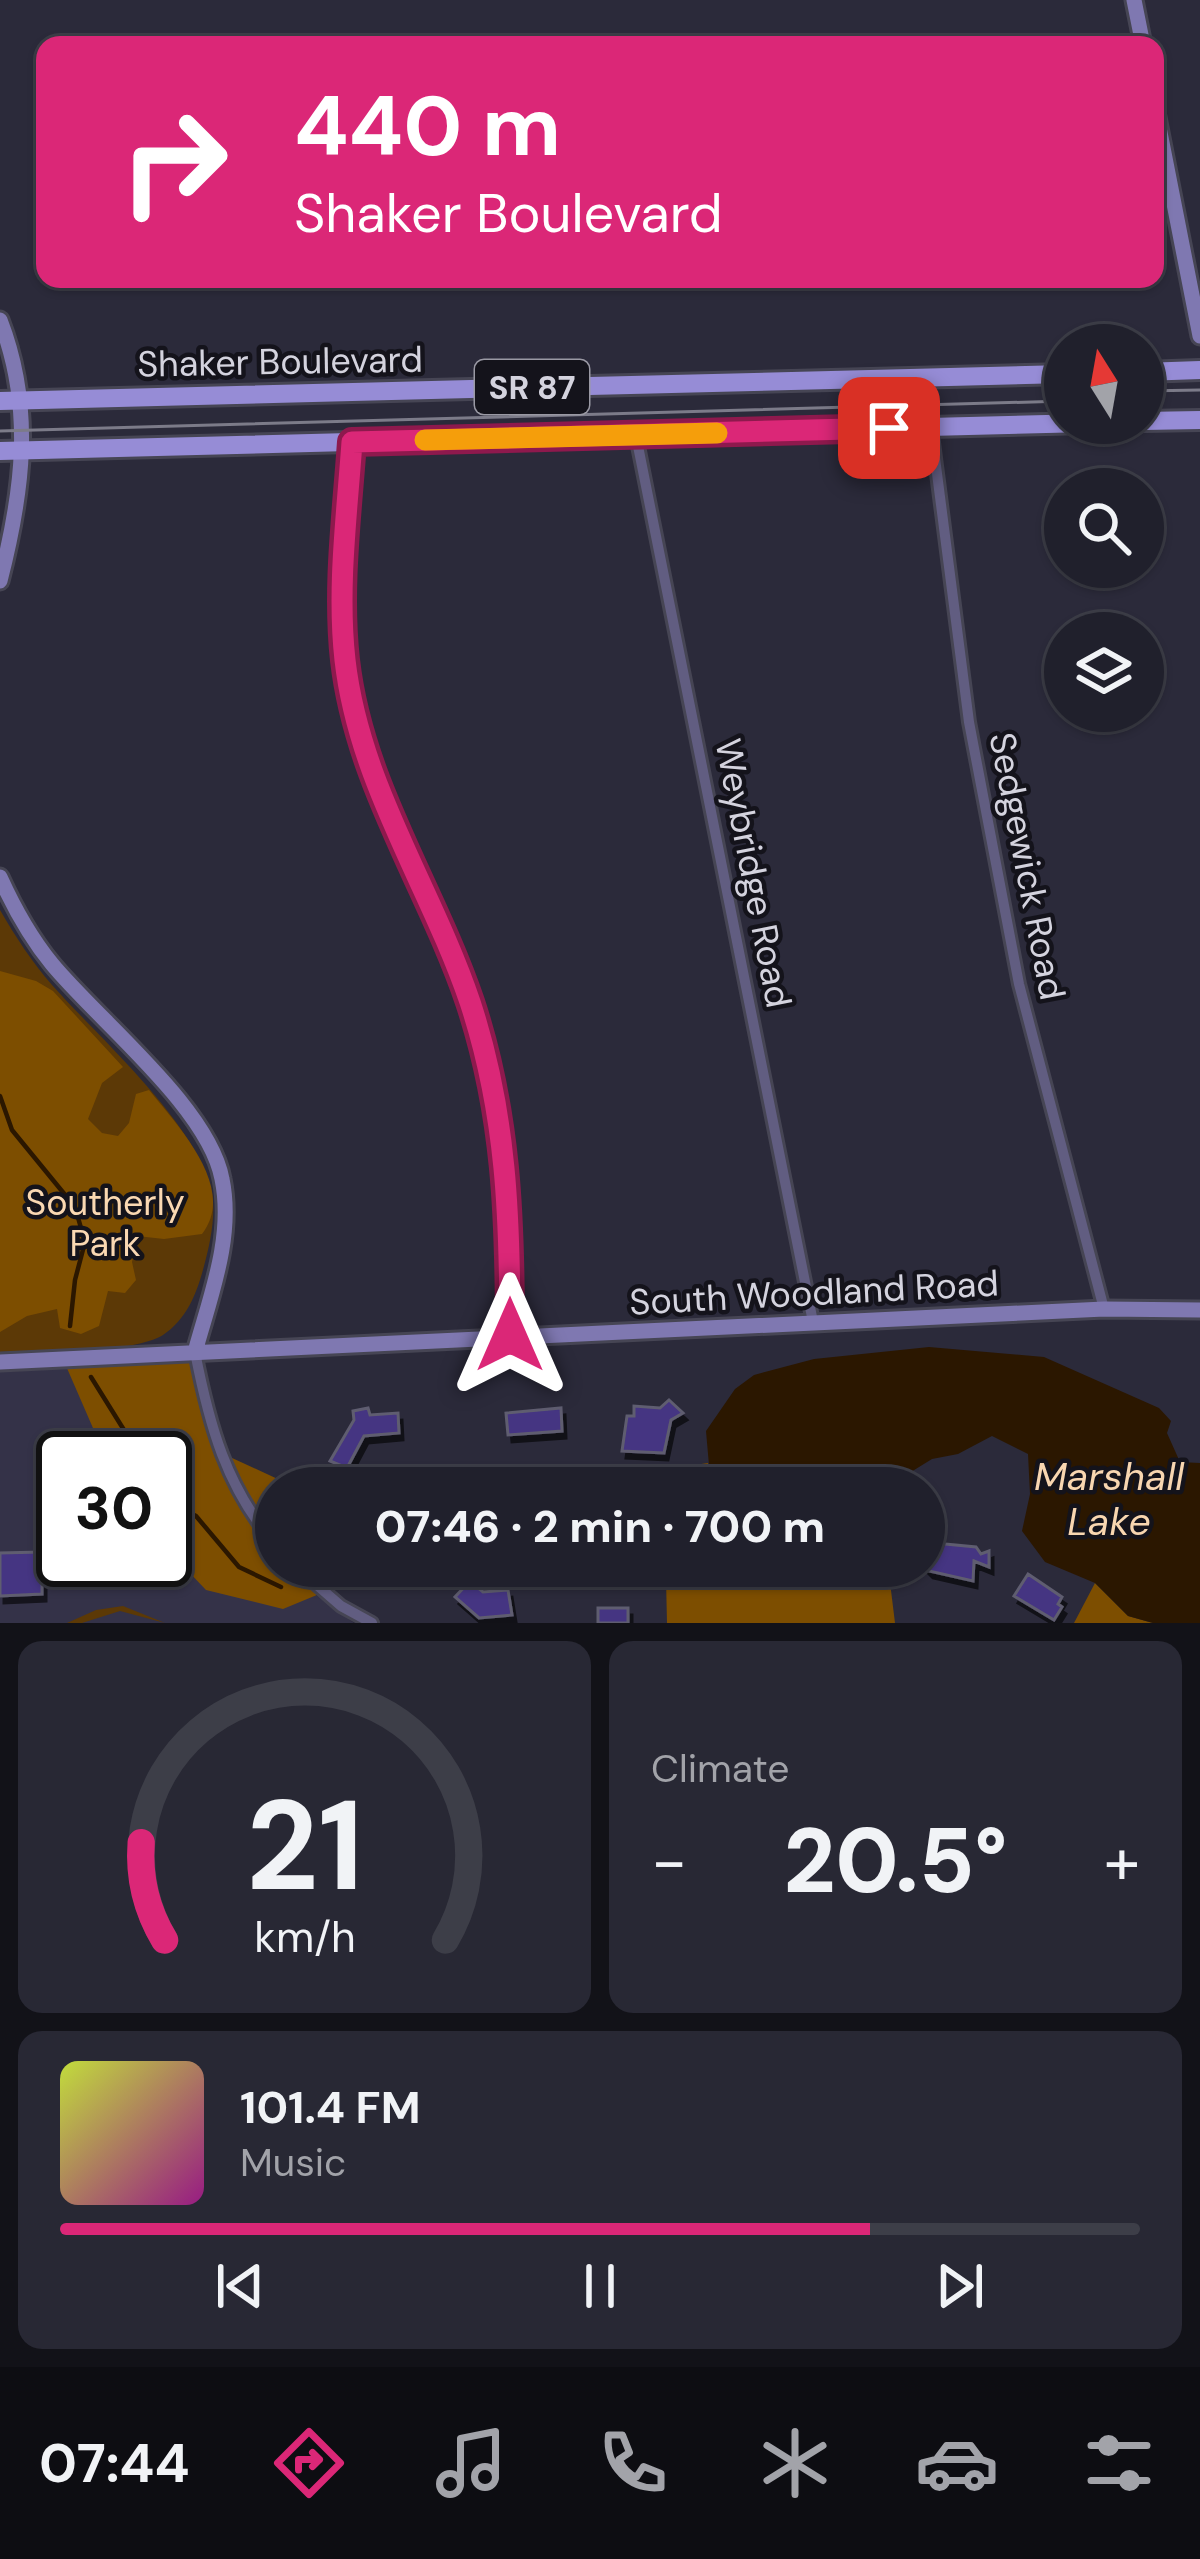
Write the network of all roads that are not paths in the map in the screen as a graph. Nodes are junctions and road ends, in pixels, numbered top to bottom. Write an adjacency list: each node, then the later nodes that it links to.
1 (1134, 0): 2 (street)
2 (1141, 36)
3 (1164, 153): 5 (street)
4 (0, 320): 9 (street)
5 (1200, 336)
6 (1200, 370): 7 (main road)
7 (1164, 371)
8 (1044, 375): 9 (main road, Shaker Boulevard / SR 87)
9 (22, 400): 10 (main road, Shaker Boulevard / SR 87); 18 (street)
10 (0, 401)
11 (1200, 420): 12 (main road)
12 (1164, 421)
13 (1044, 424): 14 (main road, SR 87)
14 (932, 427): 15 (main road, SR 87); 21 (street, Sedgewick Road)
15 (636, 436): 16 (main road, SR 87); 23 (street, Weybridge Road)
16 (352, 442): 18 (main road, SR 87); 24 (street)
17 (0, 452): 18 (main road, SR 87)
18 (24, 452): 19 (street)
19 (0, 581)
20 (0, 877): 25 (street)
21 (1104, 1309): 22 (street, South Woodland Road); 23 (street, South Woodland Road)
22 (1200, 1310)
23 (813, 1322): 24 (street, South Woodland Road)
24 (510, 1335): 25 (street, South Woodland Road)
25 (196, 1352): 26 (street, South Woodland Road); 27 (street)
26 (0, 1362)
27 (255, 1517)
28 (318, 1587): 29 (street)
29 (372, 1623)

